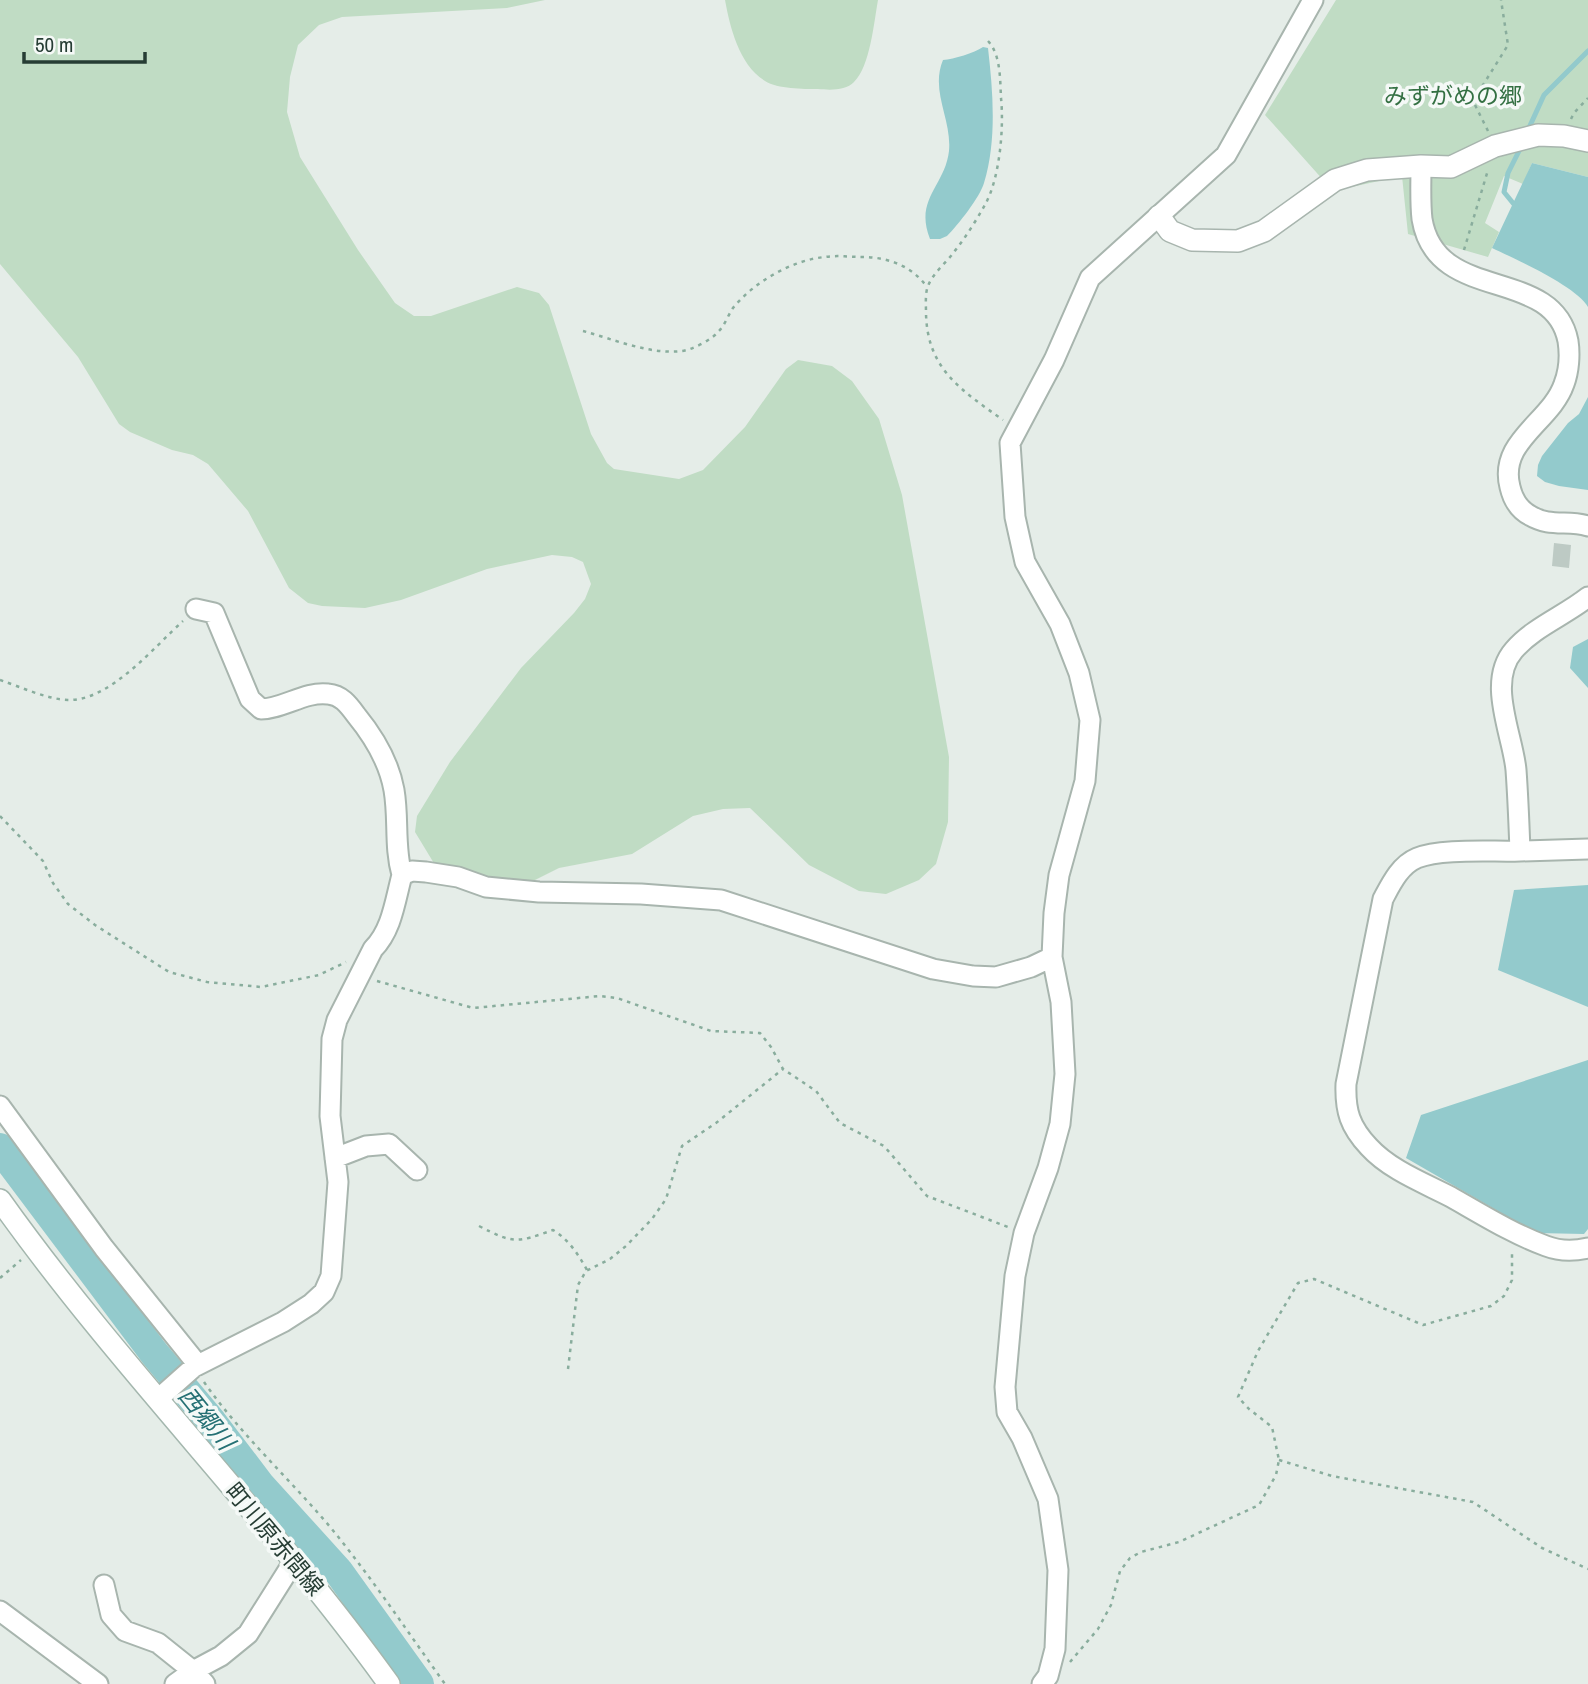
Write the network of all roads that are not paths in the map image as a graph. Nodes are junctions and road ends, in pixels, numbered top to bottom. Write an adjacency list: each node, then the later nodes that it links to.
1 (1313, 0): 4 (street)
2 (1588, 141): 3 (main road)
3 (1421, 166): 4 (main road); 5 (street)
4 (1159, 216): 11 (street)
5 (1588, 526)
6 (1588, 597): 9 (street)
7 (196, 609): 10 (street)
8 (1588, 849): 9 (street)
9 (1520, 851): 16 (street)
10 (402, 875): 11 (street); 13 (street)
11 (1052, 957): 23 (street)
12 (0, 1106): 17 (street)
13 (335, 1158): 14 (street); 17 (street)
14 (417, 1170)
15 (0, 1200): 18 (main road, 町川原赤間線)
16 (1588, 1248)
17 (196, 1366): 18 (street)
18 (164, 1394): 19 (main road, 町川原赤間線)
19 (294, 1561): 22 (street); 26 (main road, 町川原赤間線)
20 (104, 1585): 22 (street)
21 (0, 1611): 24 (street)
22 (199, 1677): 25 (street)
23 (1045, 1680)
24 (98, 1684)
25 (175, 1684)
26 (389, 1684)

